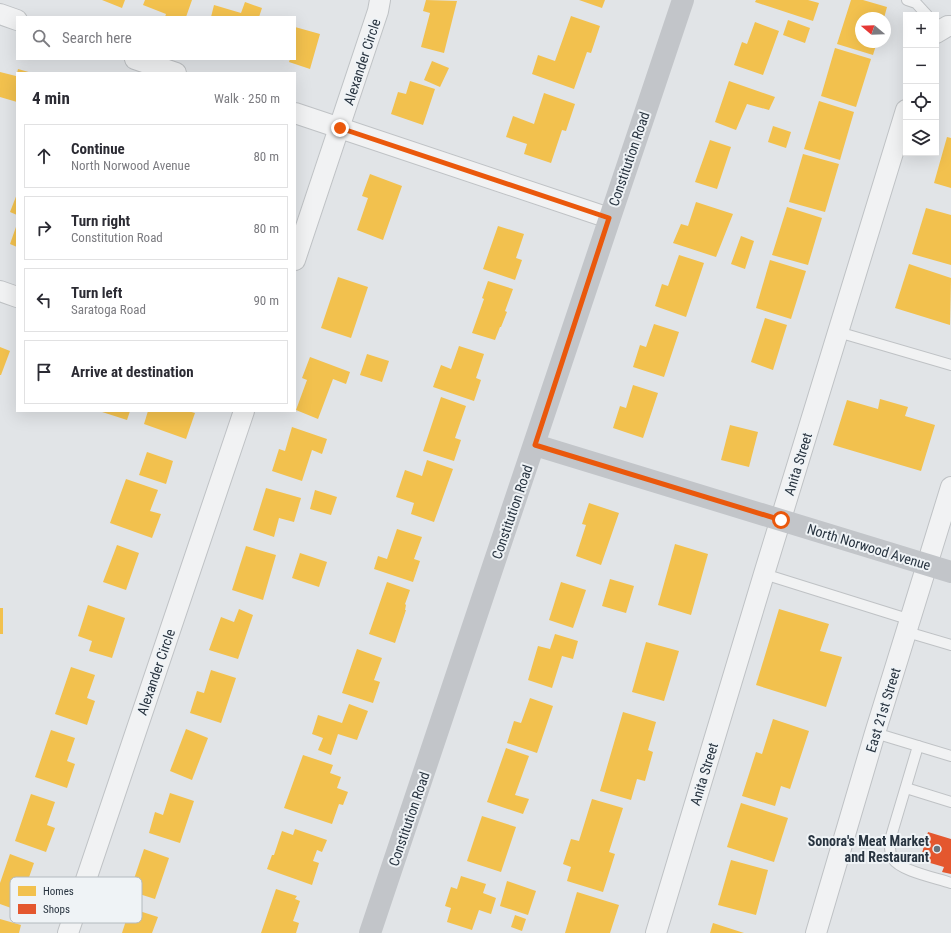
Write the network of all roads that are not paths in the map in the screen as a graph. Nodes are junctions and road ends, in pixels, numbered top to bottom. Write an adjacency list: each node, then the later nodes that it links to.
1 (380, 0): 11 (street, Alexander Circle)
2 (683, 0): 12 (street, Constitution Road)
3 (907, 0): 4 (lane)
4 (924, 12)
5 (0, 14): 6 (street)
6 (16, 20)
7 (138, 60): 8 (street)
8 (173, 72)
9 (296, 113): 11 (street)
10 (903, 120): 16 (street, Anita Street)
11 (340, 128): 12 (street); 13 (street, Alexander Circle)
12 (609, 218): 19 (street, Constitution Road)
13 (296, 257)
14 (0, 291): 15 (street)
15 (16, 297)
16 (838, 332): 17 (lane); 21 (street, Anita Street)
17 (951, 366)
18 (244, 412): 32 (street, Alexander Circle)
19 (535, 445): 21 (street, North Norwood Avenue); 36 (street, Constitution Road)
20 (951, 487): 22 (street, East 21st Street)
21 (781, 520): 22 (street, North Norwood Avenue); 24 (street, Anita Street)
22 (927, 565): 23 (street, North Norwood Avenue); 25 (street, East 21st Street)
23 (951, 572)
24 (764, 574): 25 (lane); 37 (street, Anita Street)
25 (909, 626): 26 (lane); 27 (street, East 21st Street)
26 (951, 645)
27 (875, 733): 28 (lane); 38 (street, East 21st Street)
28 (918, 746): 29 (lane); 30 (lane)
29 (951, 756)
30 (906, 788): 31 (lane); 33 (lane)
31 (951, 802)
32 (87, 877)
33 (951, 883)
34 (71, 923): 35 (street, Alexander Circle)
35 (68, 933)
36 (370, 933)
37 (656, 933)
38 (816, 933)

